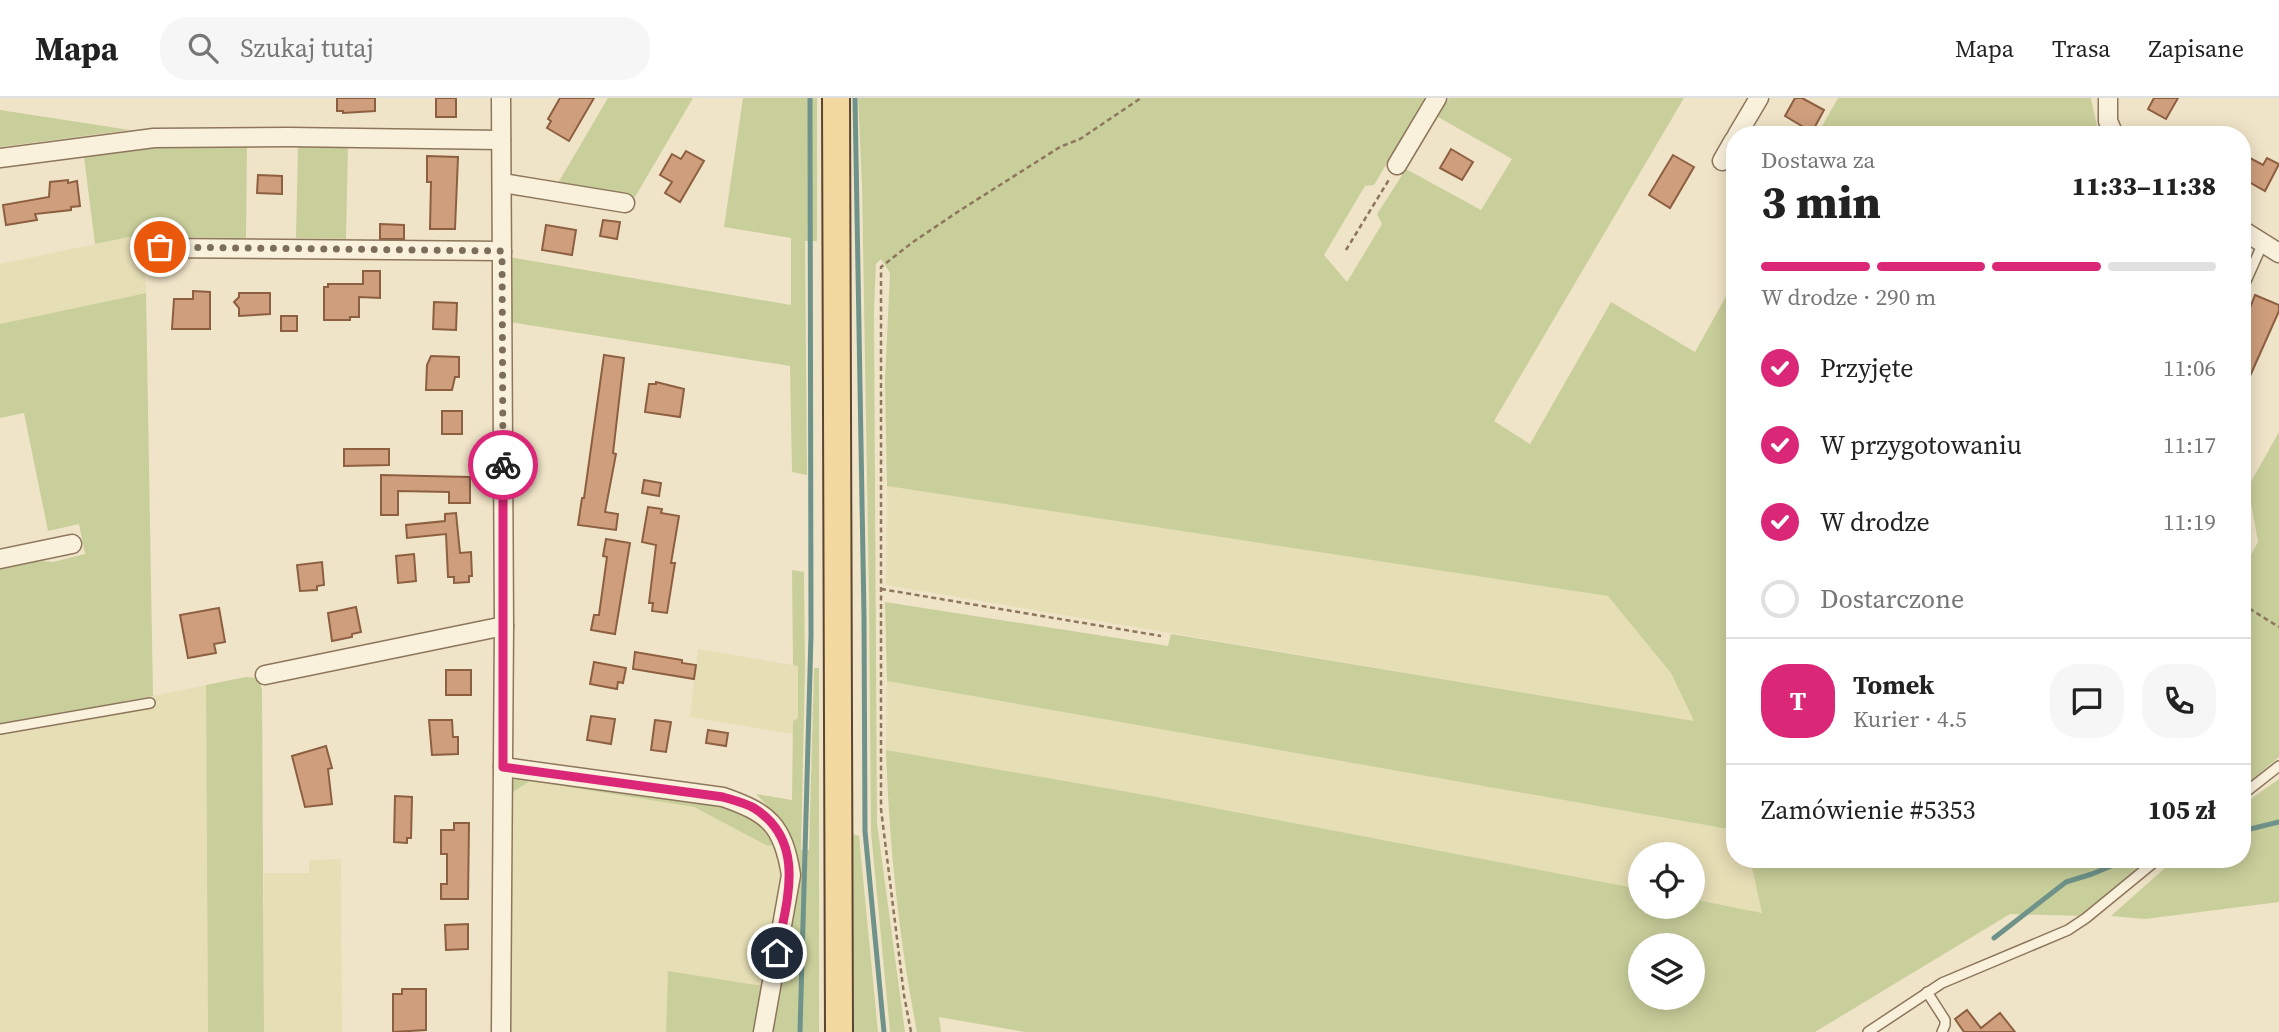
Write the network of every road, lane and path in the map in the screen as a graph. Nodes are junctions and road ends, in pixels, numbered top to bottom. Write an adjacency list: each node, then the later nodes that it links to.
1 (501, 98): 9 (street)
2 (836, 98): 40 (main road)
3 (1140, 98): 25 (path)
4 (1437, 98): 13 (street)
5 (1759, 98): 7 (street)
6 (2108, 98): 8 (street)
7 (1742, 126)
8 (2110, 126)
9 (501, 140): 11 (street); 14 (street)
10 (1726, 153): 12 (street)
11 (0, 158)
12 (1722, 160)
13 (1397, 165): 19 (path)
14 (502, 183): 15 (street); 20 (street)
15 (625, 203)
16 (2251, 236): 17 (street)
17 (2263, 243): 21 (street); 22 (lane)
18 (160, 247): 20 (street)
19 (1346, 250)
20 (502, 251): 27 (street)
21 (2279, 253)
22 (2251, 270)
23 (72, 544): 24 (street)
24 (0, 559)
25 (881, 589): 29 (path); 41 (path)
26 (2251, 609): 28 (path)
27 (504, 626): 30 (street); 34 (street)
28 (2279, 626)
29 (1161, 636)
30 (265, 676)
31 (150, 703): 32 (lane)
32 (0, 729)
33 (2279, 766): 35 (lane)
34 (503, 767): 38 (street); 39 (street)
35 (2251, 788)
36 (2147, 868): 37 (lane)
37 (1927, 992): 42 (lane); 43 (lane)
38 (501, 1032)
39 (763, 1032)
40 (839, 1032)
41 (911, 1032)
42 (1868, 1032)
43 (1942, 1032)

